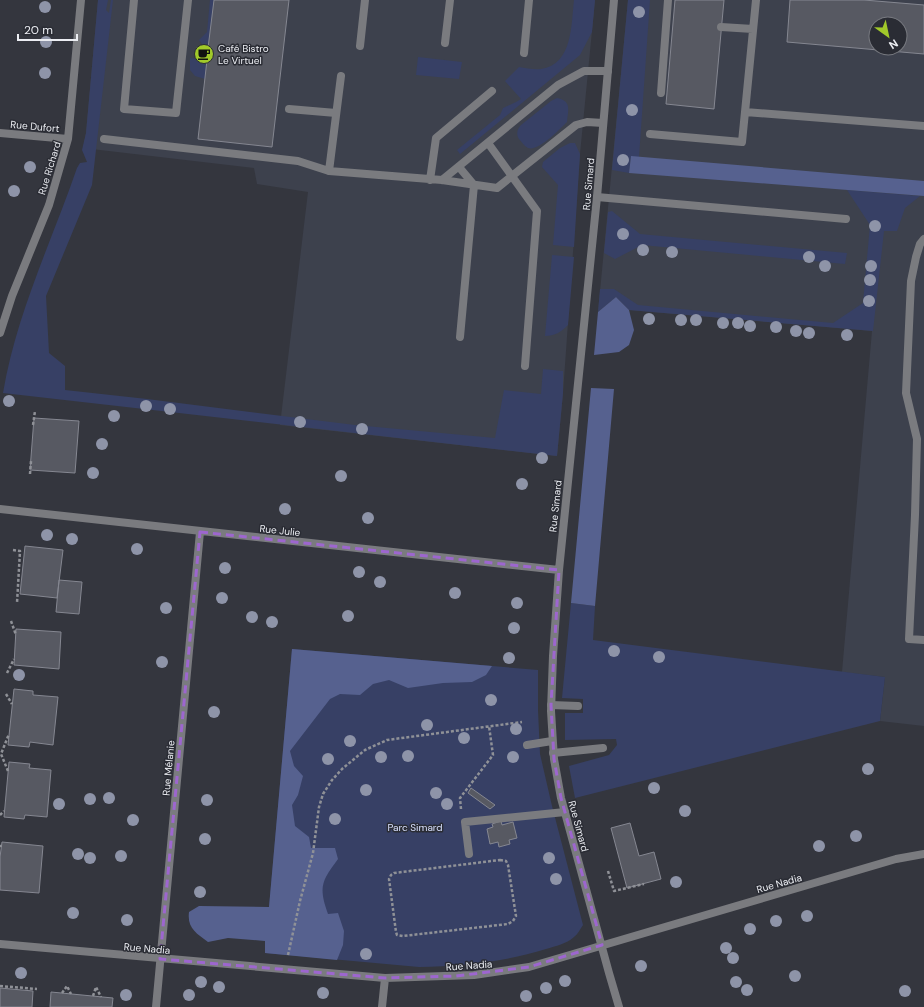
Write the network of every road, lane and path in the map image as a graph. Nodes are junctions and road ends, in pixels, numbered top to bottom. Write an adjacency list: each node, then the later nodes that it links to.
1 (81, 0): 26 (street, Rue Richard)
2 (134, 0): 3 (street)
3 (188, 0)
4 (365, 0): 13 (street)
5 (450, 0): 12 (street)
6 (529, 0): 14 (street)
7 (614, 0): 15 (street, Rue Simard)
8 (668, 0): 18 (street)
9 (756, 0): 11 (street)
10 (721, 27): 11 (street)
11 (753, 30): 20 (street)
12 (445, 43)
13 (360, 46)
14 (524, 54)
15 (608, 71): 22 (street, Rue Simard); 28 (street)
16 (341, 76): 21 (street)
17 (492, 91): 32 (street)
18 (661, 93)
19 (289, 109): 21 (street)
20 (745, 112): 23 (street); 25 (street)
21 (336, 113): 30 (street)
22 (603, 123): 31 (street); 35 (street, Rue Simard)
23 (924, 126)
24 (0, 133): 26 (street, Rue Dufort)
25 (650, 134)
26 (68, 139): 38 (street, Rue Richard)
27 (104, 140): 30 (street)
28 (488, 143): 29 (street); 31 (street)
29 (459, 167): 33 (street); 34 (street)
30 (329, 170): 32 (street)
31 (512, 176): 34 (street); 40 (street)
32 (430, 180): 33 (street)
33 (442, 180): 34 (street)
34 (474, 185): 39 (street)
35 (597, 197): 36 (street); 52 (street, Rue Simard)
36 (846, 219)
37 (924, 239): 46 (street)
38 (0, 333)
39 (460, 337)
40 (526, 366)
41 (35, 411): 42 (path)
42 (33, 425)
43 (30, 461): 44 (path)
44 (30, 474)
45 (0, 509): 48 (street, Rue Julie)
46 (915, 515): 47 (street); 56 (street)
47 (924, 516)
48 (200, 532): 52 (street, Rue Julie); 85 (street, Rue Mélanie)
49 (13, 550): 50 (path)
50 (19, 559): 51 (path); 53 (path)
51 (24, 559)
52 (559, 570): 61 (street, Rue Simard)
53 (17, 603)
54 (11, 621): 55 (path)
55 (16, 635)
56 (924, 640)
57 (14, 659): 58 (path)
58 (7, 673)
59 (6, 694): 60 (path)
60 (12, 704)
61 (551, 705): 62 (street); 68 (street, Rue Simard)
62 (578, 706)
63 (522, 722): 64 (path)
64 (489, 726): 65 (path); 76 (path)
65 (448, 732): 67 (path); 84 (path)
66 (9, 734): 72 (path)
67 (449, 737)
68 (552, 741): 69 (street); 71 (street, Rue Simard)
69 (527, 745)
70 (603, 748): 71 (street)
71 (554, 754): 74 (street, Rue Simard)
72 (8, 770)
73 (4, 811): 75 (path)
74 (565, 812): 76 (street); 83 (street, Rue Simard)
75 (0, 815)
76 (465, 822): 77 (street)
77 (469, 854)
78 (924, 854): 83 (street, Rue Nadia)
79 (608, 871): 80 (path)
80 (644, 884)
81 (516, 916): 81 (path)
82 (0, 944): 85 (street, Rue Nadia)
83 (602, 945): 86 (street, Rue Nadia); 95 (street, Rue Simard)
84 (288, 955)
85 (160, 959): 86 (street, Rue Nadia); 93 (street, Rue Mélanie)
86 (385, 978): 94 (street)
87 (0, 986): 88 (path)
88 (37, 989)
89 (62, 993): 90 (path)
90 (71, 994)
91 (93, 996): 92 (path)
92 (102, 997)
93 (156, 1007)
94 (382, 1007)
95 (619, 1007)

